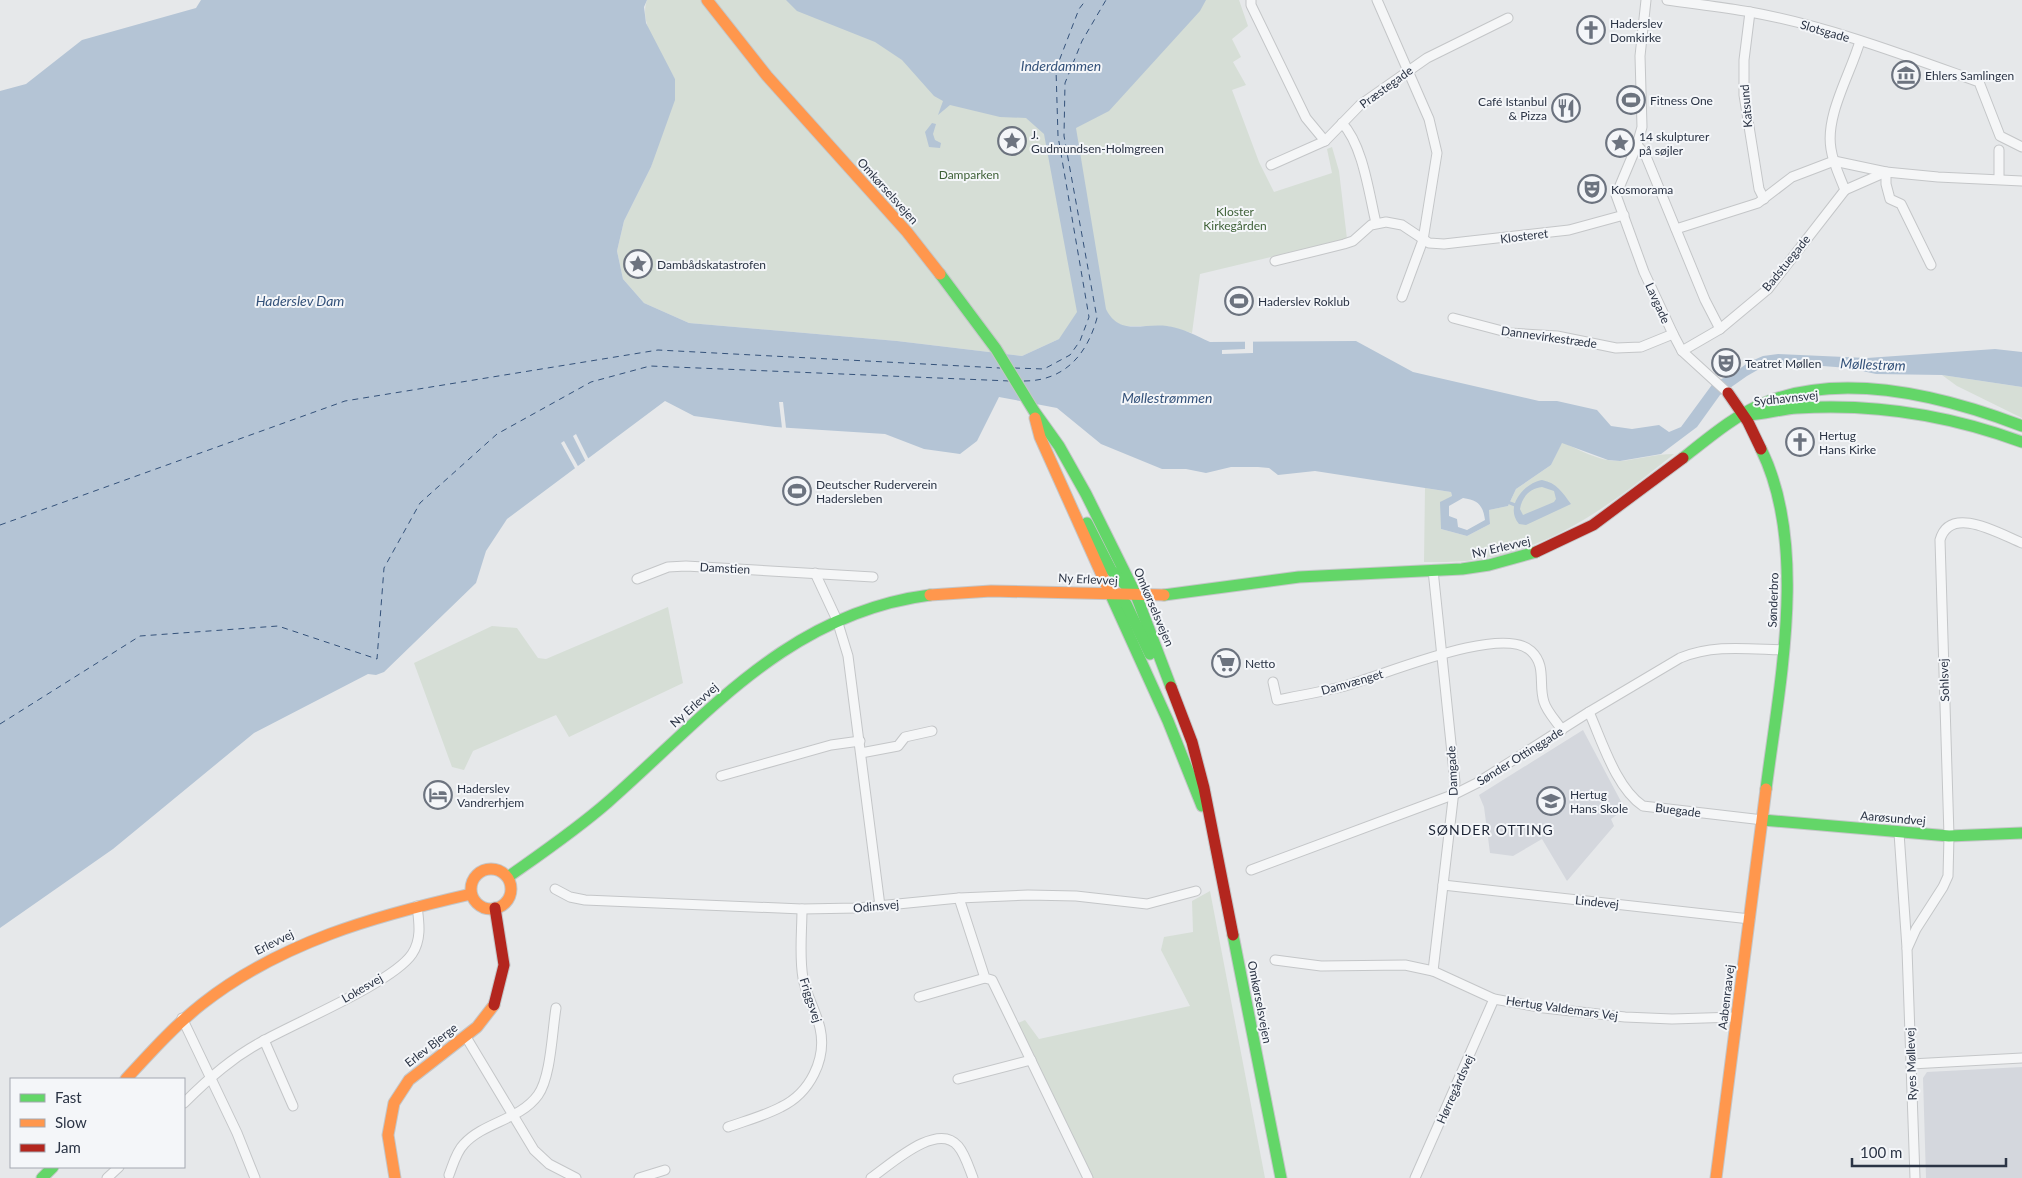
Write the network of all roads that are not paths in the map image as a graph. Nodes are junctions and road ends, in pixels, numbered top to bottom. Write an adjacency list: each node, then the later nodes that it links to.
1 (707, 0): 34 (street, Omkørselsvejen)
2 (1251, 0): 11 (street)
3 (1378, 0): 9 (street)
4 (1646, 0): 12 (street)
5 (1666, 0): 6 (street, Slotsgade)
6 (1750, 12): 8 (street, Slotsgade); 21 (street, Katsund)
7 (1508, 18): 9 (street, Præstegade)
8 (1860, 41): 13 (street, Slotsgade); 15 (street)
9 (1407, 71): 10 (street, Præstegade); 25 (street)
10 (1342, 124): 11 (street, Præstegade); 23 (street)
11 (1325, 141): 16 (street, Præstegade)
12 (1637, 145): 22 (street, Lavgade); 24 (street)
13 (2022, 147)
14 (1999, 150): 18 (street)
15 (1834, 160): 17 (street); 20 (street); 21 (street)
16 (1271, 164)
17 (1886, 172): 18 (street); 20 (street); 27 (street)
18 (1999, 179): 19 (street)
19 (2022, 181)
20 (1845, 190): 30 (street, Badstuegade)
21 (1764, 199): 24 (street)
22 (1624, 215): 25 (street, Klosteret); 31 (street, Lavgade)
23 (1376, 223): 25 (street, Klosteret); 26 (street)
24 (1676, 229): 30 (street)
25 (1423, 240): 28 (street)
26 (1276, 261)
27 (1931, 265)
28 (1402, 297)
29 (1453, 318): 31 (street, Dannevirkestræde)
30 (1720, 329): 32 (street, Badstuegade)
31 (1673, 334): 32 (street, Lavgade)
32 (1682, 351): 33 (street, Lavgade)
33 (1728, 393): 35 (street, Sønderbro)
34 (1034, 411): 38 (street, Omkørselsvejen); 45 (street, Omkørselsvejen)
35 (1746, 416): 36 (street, Sydhavnsvej); 37 (street, Sydhavnsvej); 40 (street, Ny Erlevvej); 47 (street, Sønderbro)
36 (2022, 426)
37 (2022, 442)
38 (1066, 496): 44 (street, Omkørselsvejen); 45 (street)
39 (2022, 543): 62 (street, Sohlsvej)
40 (1433, 570): 45 (street, Ny Erlevvej); 48 (street, Damgade)
41 (815, 573): 42 (street, Damstien); 43 (street, Damstien); 46 (street)
42 (873, 577)
43 (637, 579)
44 (1110, 594): 45 (street, Ny Erlevvej); 46 (street, Ny Erlevvej); 50 (street); 59 (street, Omkørselsvejen)
45 (1136, 595): 50 (street, Omkørselsvejen)
46 (837, 620): 54 (street); 64 (street, Ny Erlevvej)
47 (1784, 650): 51 (street, Sønder Ottinggade); 58 (street, Sønderbro)
48 (1442, 653): 49 (street, Damvænget); 52 (street); 57 (street, Damgade)
49 (1273, 682)
50 (1172, 689): 59 (street, Omkørselsvejen)
51 (1588, 712): 52 (street, Sønder Ottinggade); 58 (street, Buegade)
52 (1562, 730): 57 (street, Sønder Ottinggade)
53 (932, 731): 55 (street)
54 (860, 742): 55 (street); 56 (street)
55 (861, 753): 71 (street)
56 (721, 776)
57 (1455, 794): 63 (street, Sønder Ottinggade); 65 (street, Damgade)
58 (1763, 820): 60 (street, Aarøsundvej); 74 (street, Aabenraavej)
59 (1211, 830): 109 (street, Omkørselsvejen)
60 (1899, 833): 62 (street, Aarøsundvej); 75 (street, Ryes Møllevej)
61 (2022, 833): 62 (street, Aarøsundvej)
62 (1949, 836): 75 (street, Ryes Møllevej)
63 (1251, 870)
64 (508, 877): 68 (street); 72 (street)
65 (1443, 885): 74 (street, Lindevej); 77 (street, Damgade)
66 (555, 889): 73 (street, Odinsvej)
67 (1196, 891): 69 (street, Odinsvej)
68 (471, 894): 70 (street, Erlevvej); 72 (street)
69 (959, 898): 71 (street, Odinsvej); 78 (street)
70 (417, 906): 83 (street, Erlevvej); 85 (street, Lokesvej)
71 (880, 906): 73 (street, Odinsvej)
72 (495, 908): 84 (street, Erlev Bjerge)
73 (802, 909): 95 (street, Friggsvej)
74 (1750, 919): 82 (street, Aabenraavej)
75 (1907, 950): 88 (street, Ryes Møllevej)
76 (1275, 960): 77 (street, Hertug Valdemars Vej)
77 (1433, 972): 80 (street, Hertug Valdemars Vej)
78 (985, 978): 79 (street); 87 (street)
79 (919, 997)
80 (1494, 999): 82 (street, Hertug Valdemars Vej); 110 (street, Hørregårdsvej)
81 (556, 1008): 94 (street)
82 (1737, 1017): 111 (street, Aabenraavej)
83 (182, 1018): 89 (street); 90 (street, Erlevvej)
84 (466, 1037): 94 (street); 103 (street, Erlev Bjerge)
85 (264, 1040): 89 (street, Lokesvej); 93 (street)
86 (2022, 1058): 88 (street)
87 (1031, 1060): 91 (street); 108 (street)
88 (1911, 1064): 112 (street, Ryes Møllevej)
89 (210, 1077): 92 (street, Lokesvej); 102 (street)
90 (127, 1078)
91 (958, 1079)
92 (185, 1102)
93 (293, 1106)
94 (512, 1116): 99 (street); 104 (street)
95 (728, 1127)
96 (52, 1168): 100 (street)
97 (118, 1168): 101 (street)
98 (666, 1170): 105 (street)
99 (450, 1175)
100 (42, 1178)
101 (108, 1178)
102 (254, 1178)
103 (395, 1178)
104 (576, 1178)
105 (639, 1178)
106 (872, 1178): 107 (street)
107 (973, 1178)
108 (1088, 1178)
109 (1281, 1178)
110 (1416, 1178)
111 (1716, 1178)
112 (1915, 1178)

